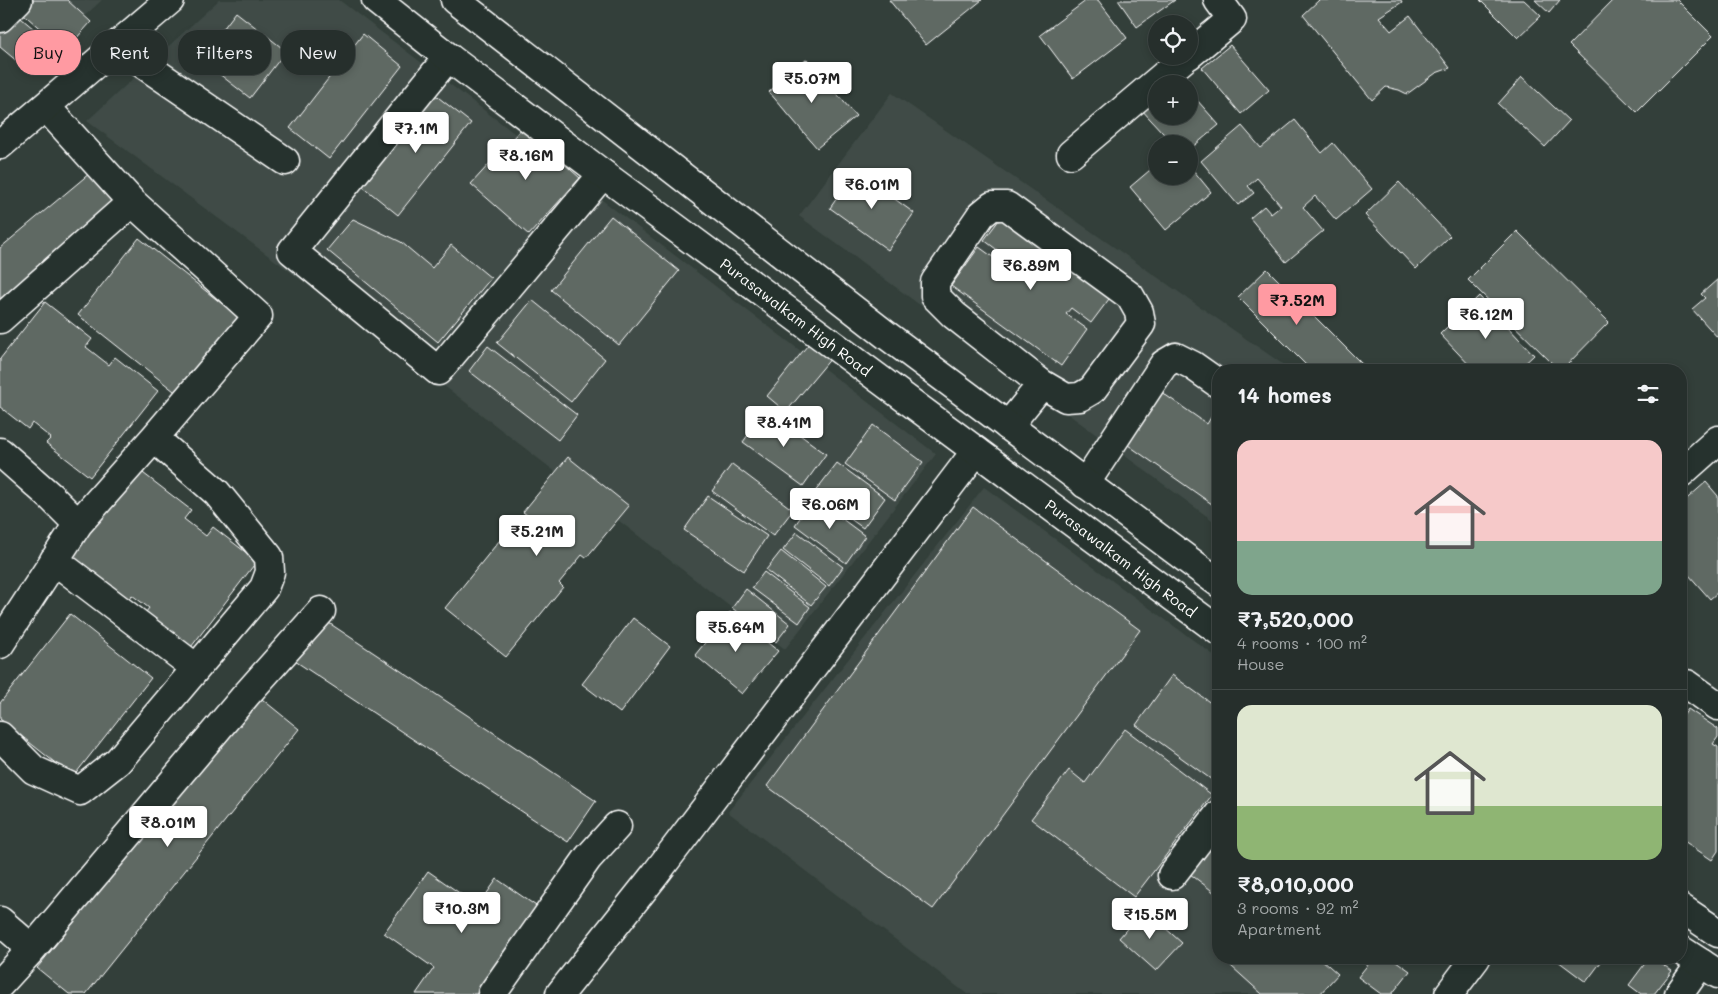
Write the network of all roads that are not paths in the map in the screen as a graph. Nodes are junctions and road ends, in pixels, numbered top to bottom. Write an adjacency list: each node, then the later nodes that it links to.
1 (18, 0): 6 (street)
2 (170, 0): 7 (street)
3 (376, 0): 9 (street, Purasawalkam High Road)
4 (455, 0): 22 (street)
5 (1218, 0): 8 (street)
6 (0, 18)
7 (137, 30)
8 (1198, 48)
9 (448, 57): 17 (street, Purasawalkam High Road); 17 (street)
10 (1177, 65): 15 (street)
11 (91, 70): 13 (street)
12 (159, 75): 16 (street)
13 (46, 107): 14 (street); 18 (street)
14 (0, 145)
15 (1071, 154)
16 (284, 161)
17 (603, 174): 25 (street, Purasawalkam High Road)
18 (132, 202): 19 (street); 23 (street)
19 (0, 319)
20 (1212, 379): 28 (street)
21 (1042, 384): 21 (street); 22 (street)
22 (1008, 426): 28 (street)
23 (154, 438): 29 (street); 35 (street)
24 (1718, 440): 27 (street)
25 (976, 451): 33 (street, Purasawalkam High Road); 50 (street)
26 (0, 452): 29 (street)
27 (1687, 468)
28 (1085, 484): 31 (street)
29 (78, 524): 30 (street)
30 (54, 560): 34 (street); 35 (street)
31 (1212, 578)
32 (321, 612): 45 (street)
33 (1212, 626)
34 (0, 644)
35 (196, 668): 38 (street)
36 (1687, 684): 37 (street)
37 (1718, 706)
38 (0, 736)
39 (1212, 823): 41 (street)
40 (617, 826): 49 (street)
41 (1172, 875)
42 (1687, 911): 44 (street)
43 (0, 921): 45 (street)
44 (1715, 924)
45 (32, 949): 48 (street)
46 (1700, 963): 52 (street)
47 (1471, 964): 51 (street)
48 (0, 984)
49 (492, 994)
50 (560, 994)
51 (1448, 994)
52 (1679, 994)

